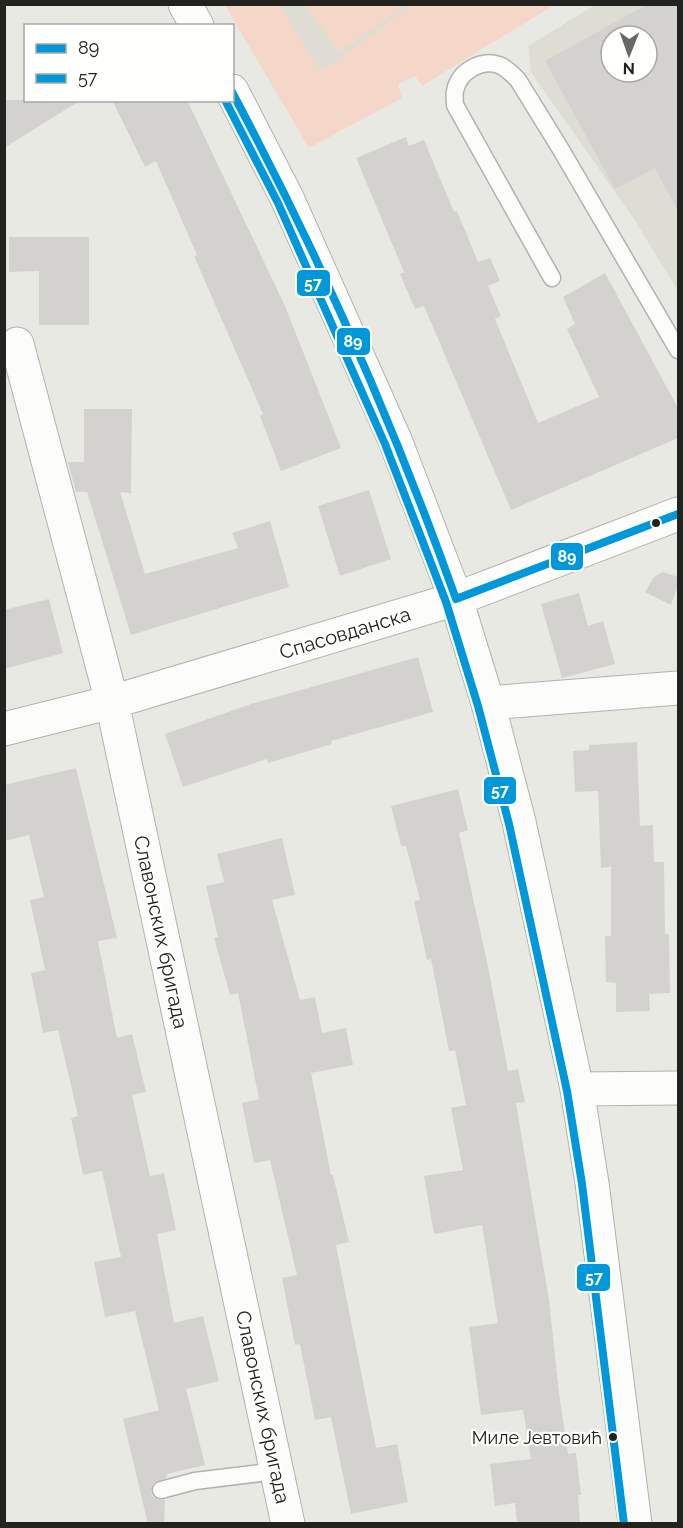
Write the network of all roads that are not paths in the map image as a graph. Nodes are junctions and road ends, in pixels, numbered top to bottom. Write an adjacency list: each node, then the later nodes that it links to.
1 (185, 4): 2 (street)
2 (196, 24)
3 (234, 95): 8 (street)
4 (552, 278): 6 (lane)
5 (17, 344): 10 (street, Славонских бригада)
6 (678, 350)
7 (678, 514): 8 (street, Спасовданска)
8 (456, 599): 10 (street, Спасовданска); 11 (street)
9 (678, 688): 11 (street)
10 (112, 702): 12 (street, Спасовданска); 15 (street, Славонских бригада)
11 (488, 704): 14 (street)
12 (4, 729)
13 (678, 1088): 14 (street)
14 (577, 1089): 18 (street)
15 (278, 1471): 16 (lane); 17 (street, Славонских бригада)
16 (161, 1490)
17 (288, 1524)
18 (635, 1524)

